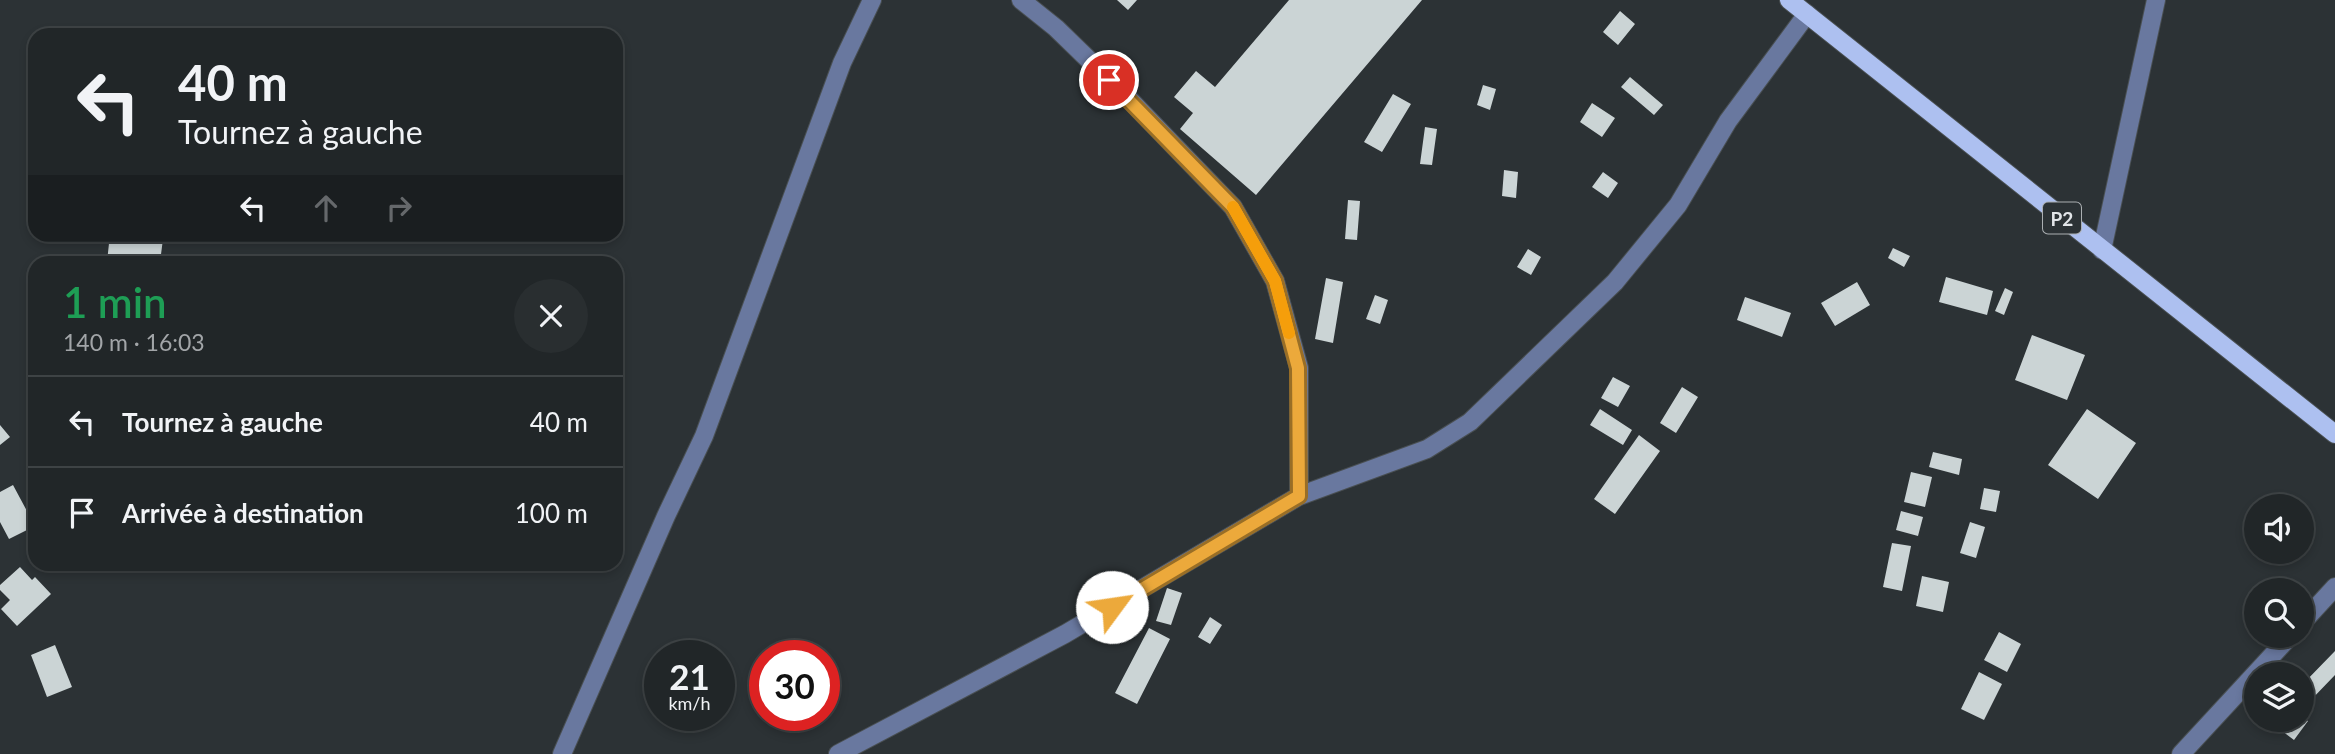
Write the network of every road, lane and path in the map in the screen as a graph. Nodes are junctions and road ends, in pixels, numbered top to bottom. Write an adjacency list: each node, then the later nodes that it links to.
1 (872, 0): 12 (street)
2 (1020, 0): 8 (street)
3 (1789, 0): 5 (main road, P2)
4 (2156, 0): 6 (street)
5 (1807, 14): 6 (main road, P2); 8 (street)
6 (2102, 250): 7 (main road, P2)
7 (2335, 434)
8 (1299, 496): 13 (street)
9 (2335, 587): 10 (street)
10 (2314, 610)
11 (2279, 648): 14 (street)
12 (562, 754)
13 (838, 754)
14 (2181, 754)

